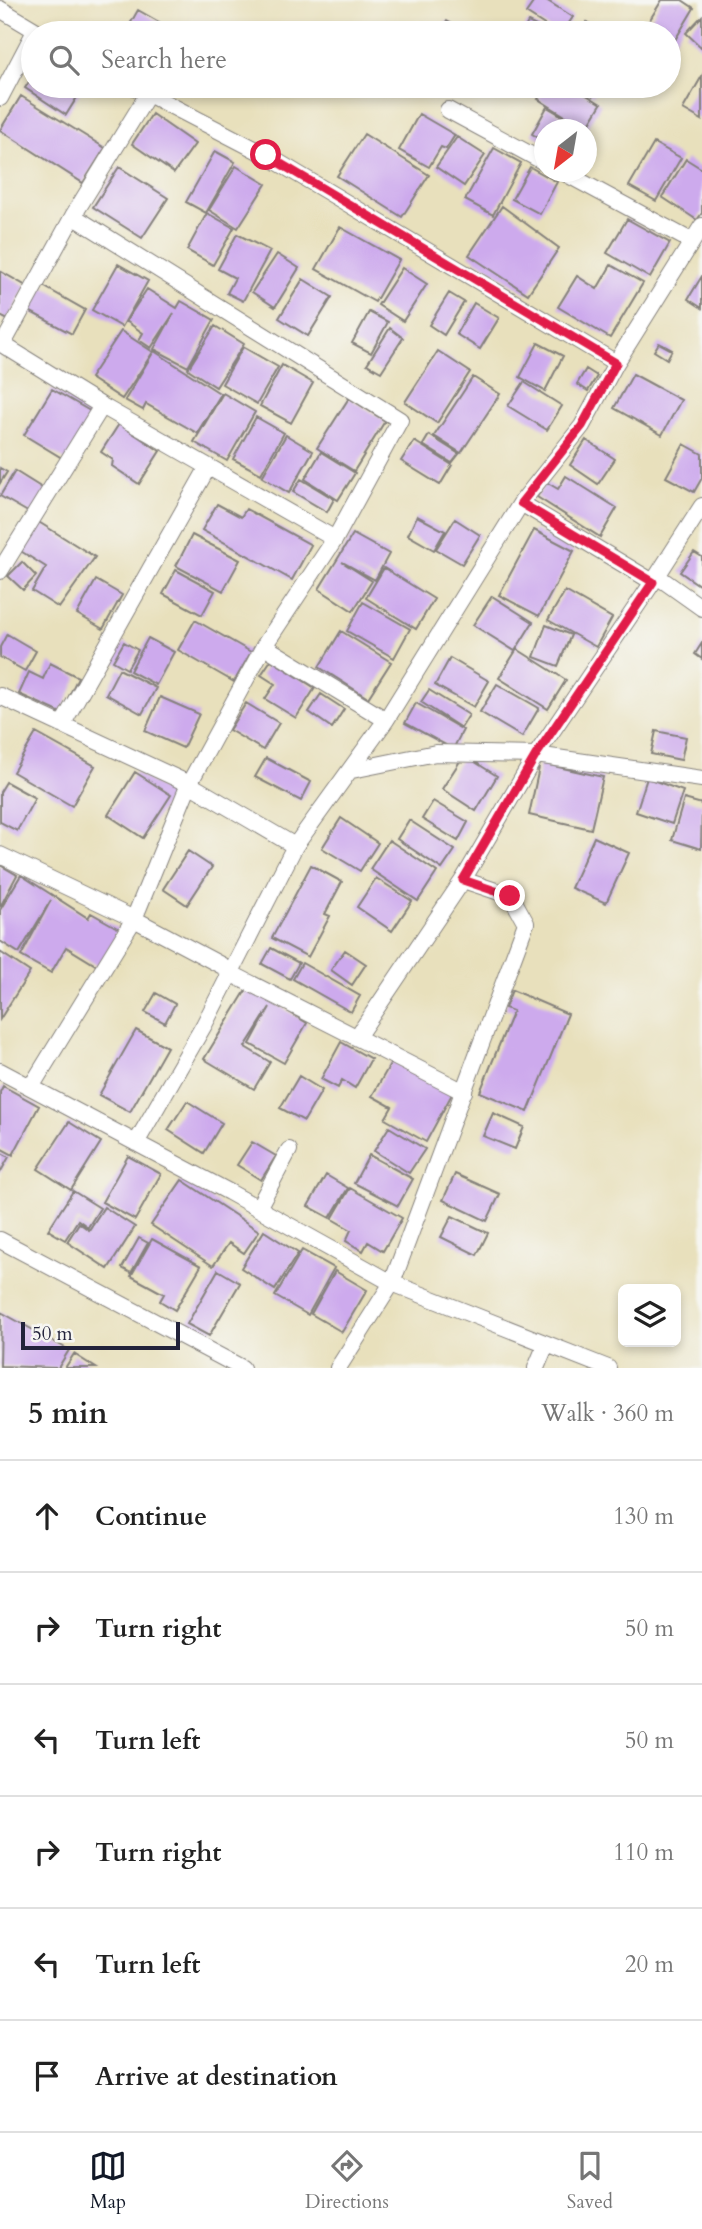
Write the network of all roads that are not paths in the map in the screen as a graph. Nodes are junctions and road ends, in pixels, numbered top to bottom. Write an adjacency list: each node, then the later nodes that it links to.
1 (0, 9): 2 (street)
2 (21, 23)
3 (21, 60): 4 (street)
4 (0, 98)
5 (146, 98): 10 (street)
6 (156, 98): 14 (street)
7 (448, 110): 8 (street)
8 (534, 157)
9 (581, 182): 12 (street)
10 (73, 216): 13 (street); 19 (street)
11 (702, 226): 12 (street)
12 (691, 240): 14 (street)
13 (1, 343): 15 (street)
14 (616, 363): 17 (street)
15 (102, 406): 16 (street); 20 (street)
16 (208, 467): 19 (street); 26 (street)
17 (521, 503): 21 (street); 25 (street)
18 (702, 506): 21 (street)
19 (335, 539): 23 (street)
20 (0, 571)
21 (655, 579): 22 (street); 27 (street)
22 (702, 608)
23 (264, 646): 25 (street); 30 (street)
24 (0, 696): 26 (street)
25 (386, 720): 28 (street)
26 (62, 725): 30 (street)
27 (536, 755): 28 (street); 29 (street); 33 (street)
28 (352, 770): 31 (street)
29 (702, 779)
30 (189, 783): 31 (street); 34 (street)
31 (295, 846): 35 (street)
32 (0, 855): 34 (street)
33 (463, 880): 36 (street); 39 (street)
34 (134, 919): 35 (street); 38 (street)
35 (229, 971): 36 (street); 40 (street)
36 (356, 1037): 39 (street)
37 (0, 1071): 38 (street)
38 (31, 1087): 40 (street)
39 (464, 1092): 44 (street)
40 (136, 1143): 42 (street)
41 (289, 1150): 42 (street)
42 (258, 1208): 44 (street)
43 (0, 1240): 46 (street)
44 (392, 1283): 45 (street); 47 (street)
45 (546, 1344): 48 (street); 49 (street)
46 (242, 1368)
47 (338, 1368)
48 (536, 1368)
49 (608, 1368)

